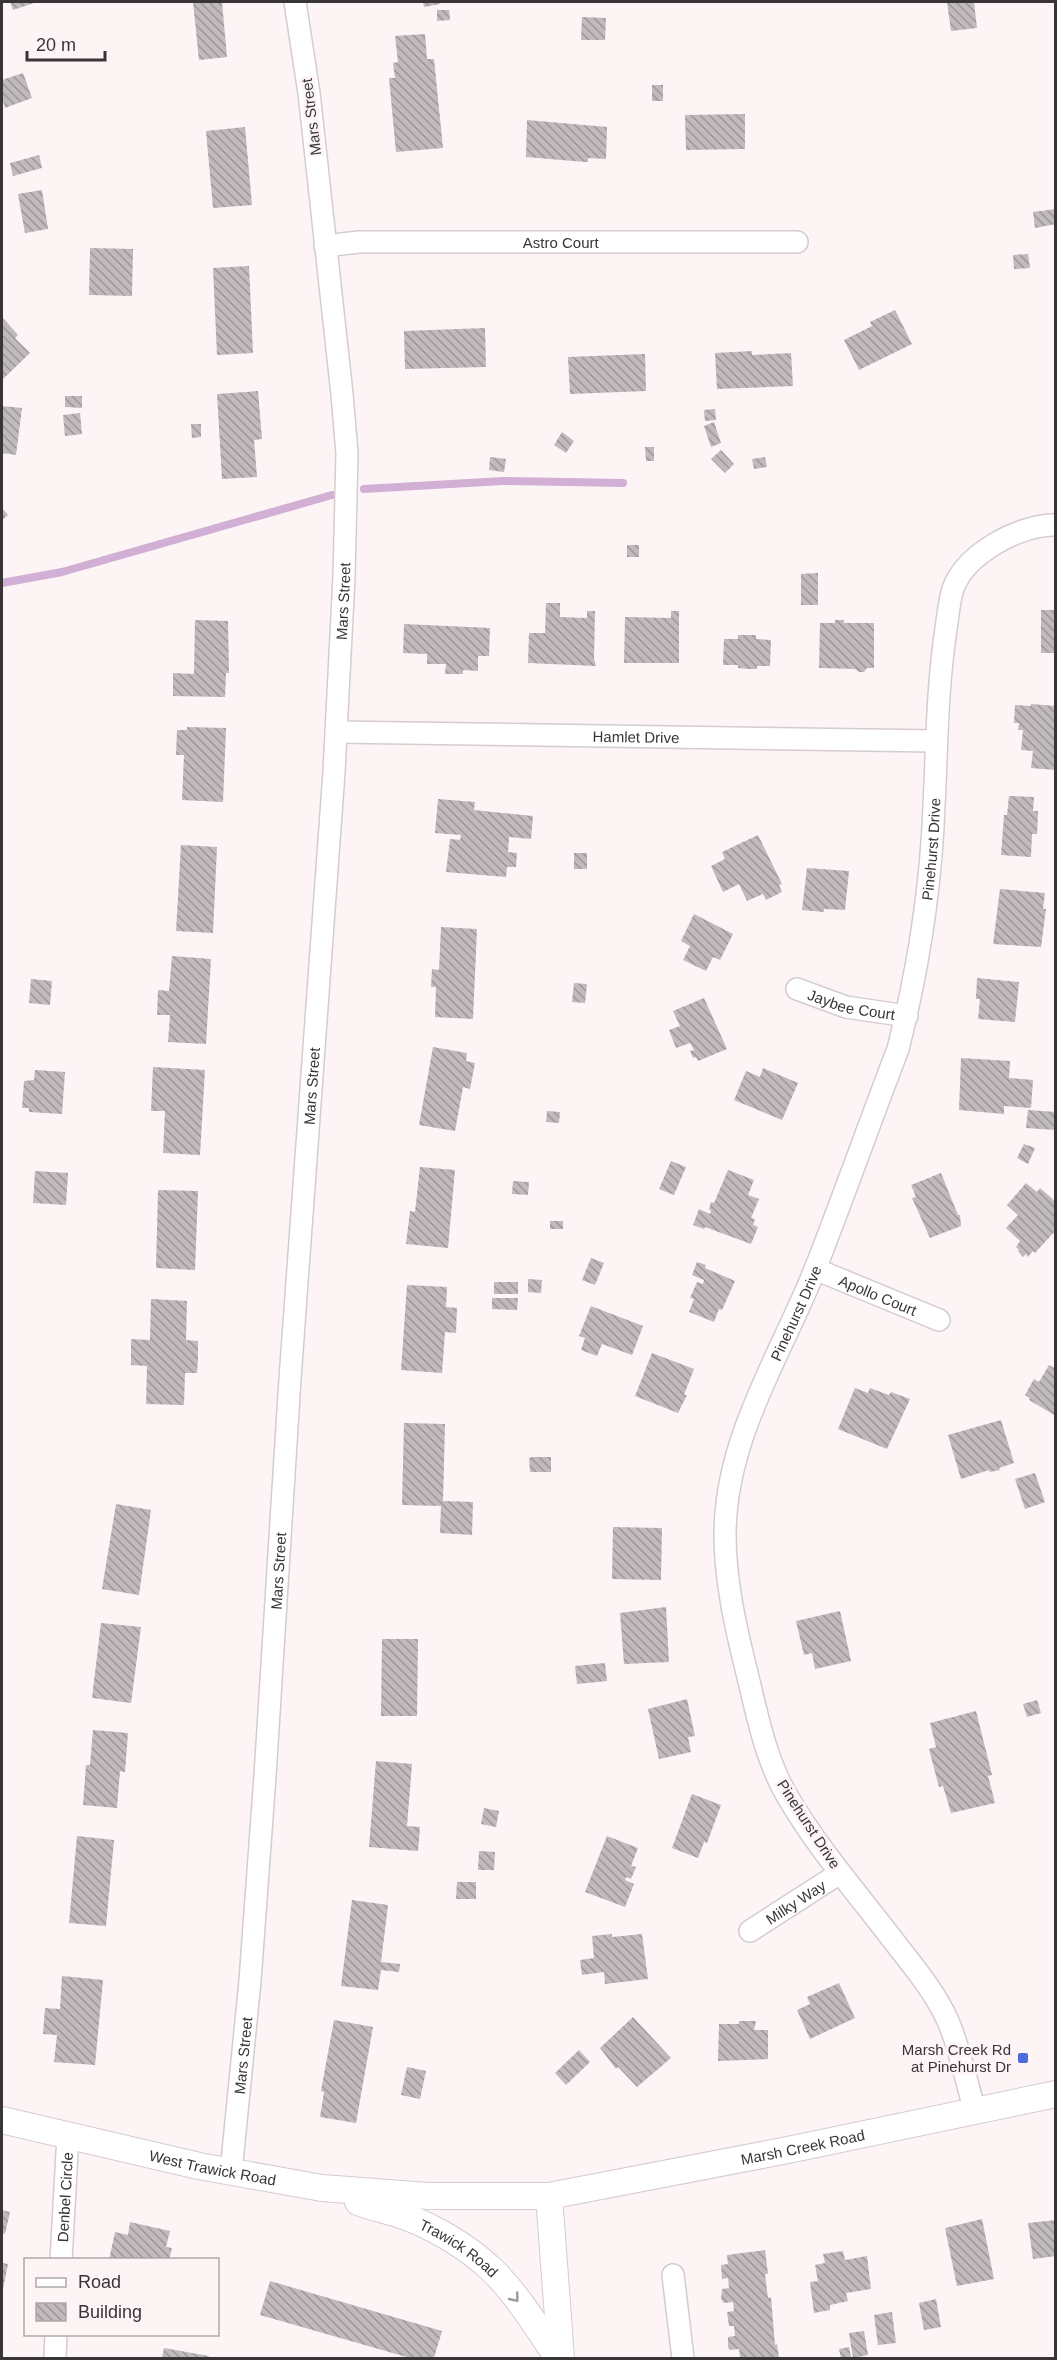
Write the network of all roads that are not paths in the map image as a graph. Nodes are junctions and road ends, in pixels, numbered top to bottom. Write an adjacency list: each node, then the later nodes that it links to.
1 (295, 2): 3 (street, Mars Street)
2 (797, 242): 3 (street, Astro Court)
3 (325, 246): 5 (street, Mars Street)
4 (1056, 525): 6 (street, Pinehurst Drive)
5 (336, 732): 6 (street, Hamlet Drive); 17 (street, Mars Street)
6 (936, 741): 8 (street, Pinehurst Drive)
7 (798, 989): 8 (street, Jaybee Court)
8 (907, 1016): 9 (street, Pinehurst Drive)
9 (815, 1269): 10 (street, Apollo Court); 11 (street, Pinehurst Drive)
10 (939, 1320)
11 (840, 1873): 12 (street, Milky Way); 14 (street, Pinehurst Drive)
12 (750, 1931)
13 (1056, 2094): 14 (street, Marsh Creek Road)
14 (975, 2110): 20 (street, Marsh Creek Road)
15 (2, 2120): 16 (street, West Trawick Road)
16 (68, 2135): 17 (street, West Trawick Road); 21 (street, Denbel Circle)
17 (231, 2172): 18 (street, West Trawick Road)
18 (322, 2188): 19 (street, West Trawick Road); 25 (street, Trawick Road, one-way to 25)
19 (428, 2196): 20 (street, Trawick Road)
20 (549, 2196): 25 (street, Trawick Road)
21 (61, 2258)
22 (673, 2275): 26 (street)
23 (56, 2336): 24 (street)
24 (55, 2357)
25 (559, 2358)
26 (683, 2358)

